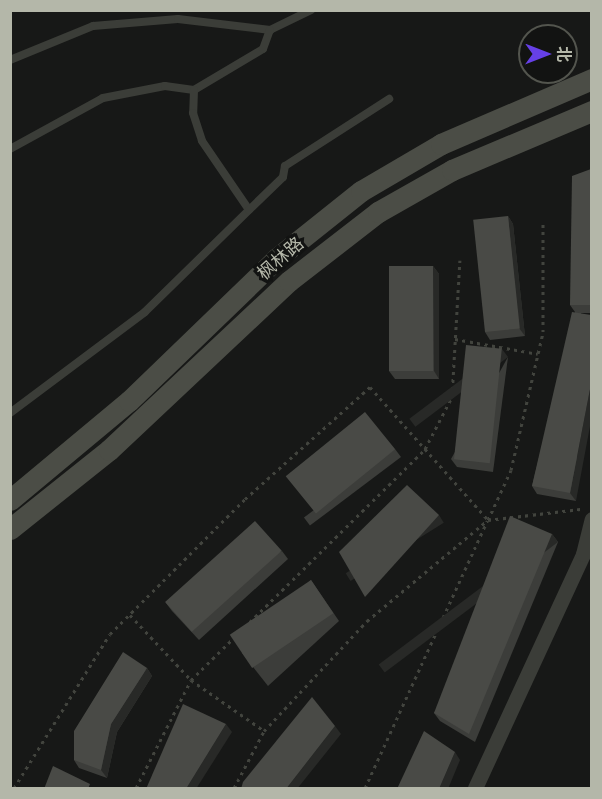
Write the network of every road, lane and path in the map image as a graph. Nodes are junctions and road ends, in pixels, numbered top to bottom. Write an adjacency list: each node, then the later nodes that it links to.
1 (311, 10): 2 (lane)
2 (270, 30): 3 (lane); 5 (lane)
3 (10, 60)
4 (591, 79): 16 (main road, 枫林路)
5 (194, 90): 8 (lane); 9 (lane)
6 (389, 99): 9 (lane)
7 (591, 111): 20 (main road, 枫林路)
8 (10, 149)
9 (249, 210): 14 (lane)
10 (543, 222): 13 (path)
11 (460, 260): 12 (path)
12 (455, 339): 13 (path); 15 (path)
13 (538, 354): 19 (path)
14 (10, 413)
15 (425, 449): 19 (path); 21 (path); 22 (path)
16 (10, 500)
17 (591, 507): 19 (path)
18 (591, 519): 28 (street)
19 (488, 520): 23 (path); 27 (path)
20 (10, 529)
21 (129, 615): 22 (path); 24 (path)
22 (190, 680): 23 (path); 25 (path)
23 (264, 731): 26 (path)
24 (14, 789)
25 (136, 789)
26 (234, 789)
27 (365, 789)
28 (475, 789)

